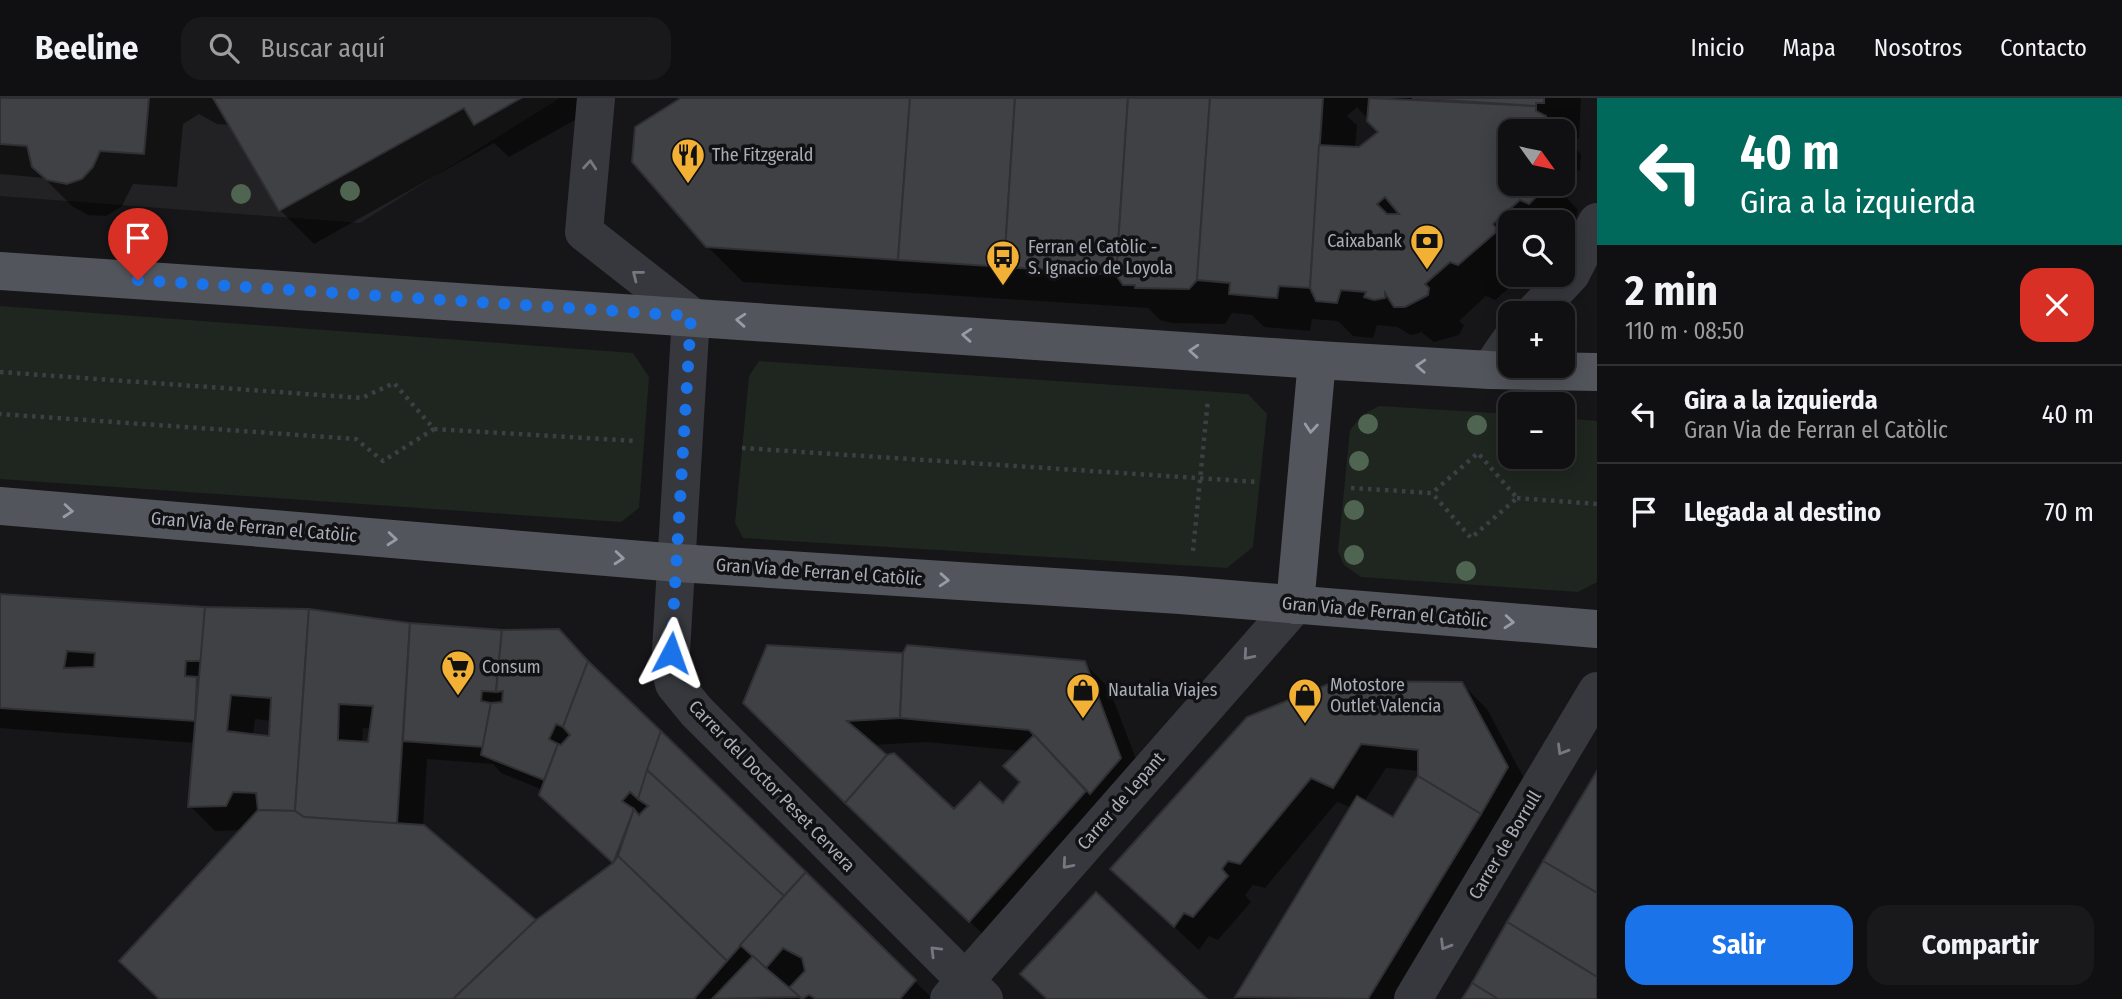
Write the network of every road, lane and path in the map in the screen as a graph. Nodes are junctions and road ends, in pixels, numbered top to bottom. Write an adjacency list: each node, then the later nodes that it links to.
1 (602, 102): 6 (street, one-way to 1)
2 (1597, 222): 4 (street)
3 (0, 271): 6 (main road)
4 (1584, 276): 5 (street)
5 (1550, 301)
6 (691, 316): 8 (main road, one-way to 6); 25 (street, Carrer del Doctor Peset Cervera)
7 (1498, 356): 8 (main road, one-way to 8)
8 (1317, 360): 26 (main road, one-way to 26)
9 (1575, 368): 11 (main road)
10 (0, 372): 14 (path)
11 (1597, 372)
12 (1209, 391): 17 (path)
13 (0, 414): 14 (path)
14 (434, 429): 15 (path)
15 (644, 441)
16 (742, 448): 17 (path)
17 (1201, 477): 18 (path); 24 (path)
18 (1260, 482)
19 (1344, 487): 20 (path)
20 (1432, 493): 21 (path); 21 (path)
21 (1517, 498): 22 (path)
22 (1597, 504)
23 (0, 506): 25 (main road, Gran Via de Ferran el Catòlic, one-way to 25)
24 (1193, 553)
25 (678, 563): 26 (main road, Gran Via de Ferran el Catòlic, one-way to 26); 29 (street, Carrer del Doctor Peset Cervera, one-way to 25)
26 (1295, 605): 27 (main road, Gran Via de Ferran el Catòlic, one-way to 27); 29 (street, Carrer de Lepant, one-way to 29)
27 (1597, 629)
28 (1597, 691): 30 (street, Carrer de Borrull, one-way to 30)
29 (966, 993)
30 (1413, 999)

